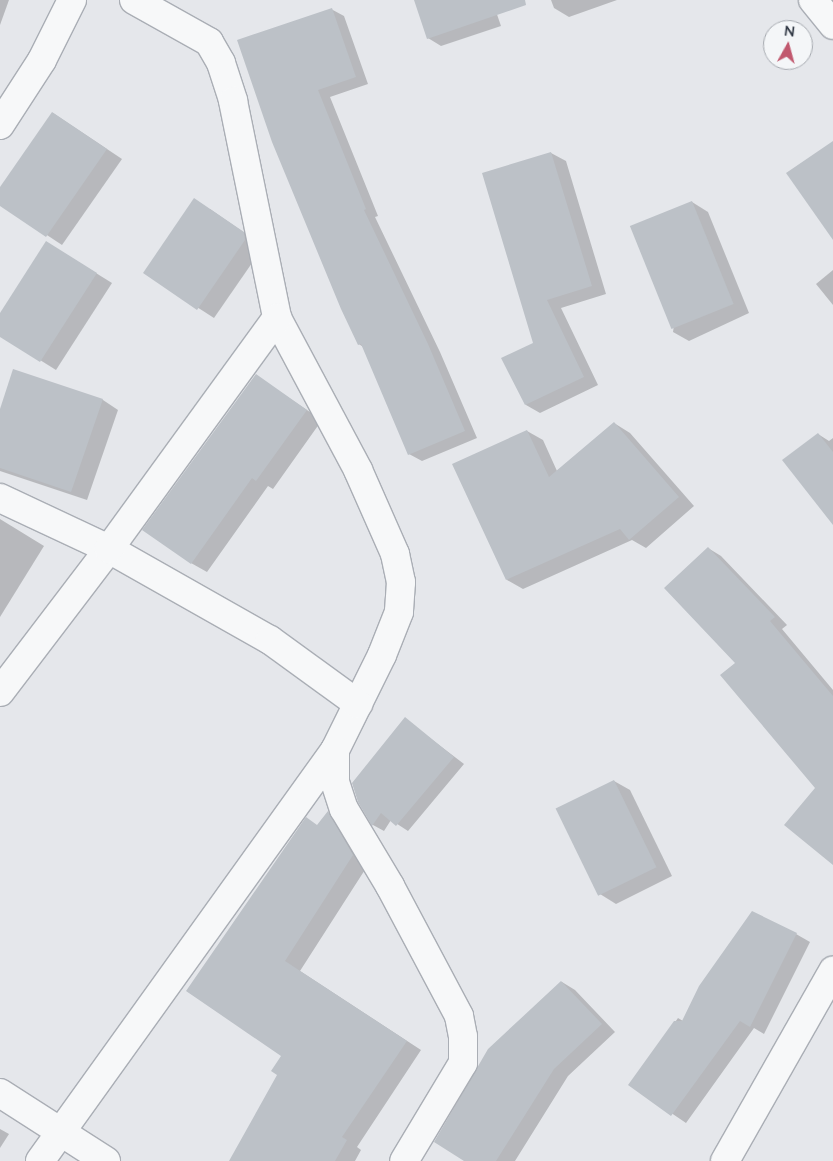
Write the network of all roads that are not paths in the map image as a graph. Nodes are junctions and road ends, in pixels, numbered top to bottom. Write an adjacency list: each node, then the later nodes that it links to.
1 (72, 0): 5 (street)
2 (134, 0): 6 (street)
3 (813, 0): 4 (street)
4 (833, 26)
5 (0, 125)
6 (277, 318): 8 (street); 10 (street)
7 (0, 498): 8 (street)
8 (109, 549): 9 (street); 10 (street)
9 (0, 692)
10 (358, 704): 11 (street)
11 (334, 750): 14 (street); 17 (street)
12 (833, 971): 18 (street)
13 (0, 1094): 14 (street)
14 (62, 1133): 15 (street); 16 (street)
15 (40, 1161)
16 (106, 1161)
17 (404, 1161)
18 (725, 1161)

